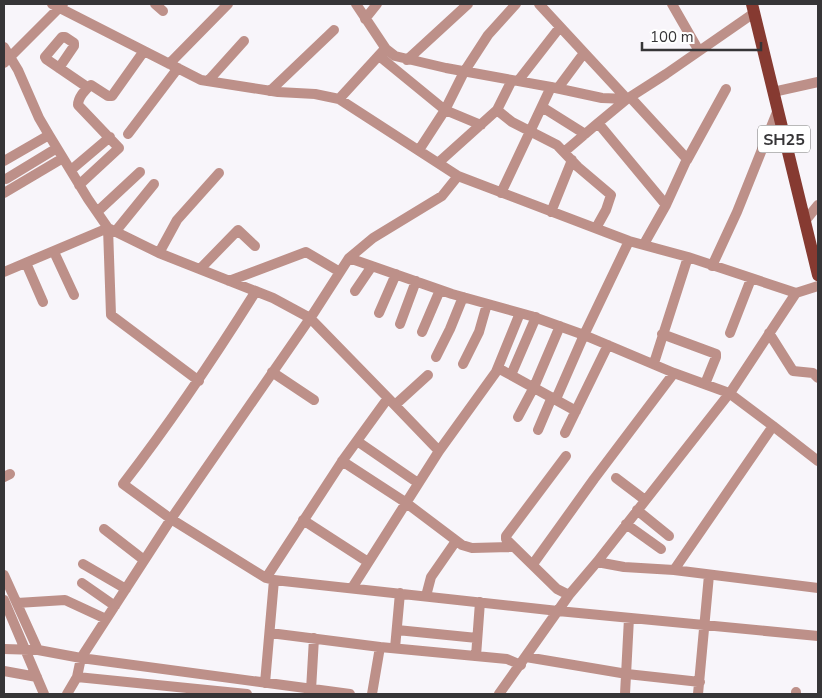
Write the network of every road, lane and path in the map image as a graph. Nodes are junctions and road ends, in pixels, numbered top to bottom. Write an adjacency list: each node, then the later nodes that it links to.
1 (155, 4): 11 (street)
2 (228, 4): 23 (street)
3 (356, 4): 12 (street)
4 (377, 4): 12 (street)
5 (468, 4): 22 (street)
6 (516, 4): 25 (street)
7 (539, 4): 13 (street)
8 (672, 4): 18 (street)
9 (58, 5): 17 (street); 21 (street)
10 (753, 8): 18 (street); 33 (main road, SH25)
11 (163, 11)
12 (365, 19): 19 (street)
13 (560, 27): 20 (street); 27 (street)
14 (334, 30): 32 (street)
15 (244, 41): 26 (street)
16 (4, 46): 21 (street)
17 (144, 51): 23 (street); 29 (street)
18 (699, 51): 35 (street)
19 (382, 53): 22 (street); 34 (street); 37 (street)
20 (584, 53): 30 (street); 35 (street)
21 (7, 60): 45 (street)
22 (407, 60): 25 (street)
23 (174, 66): 26 (street); 43 (street)
24 (59, 68): 29 (street)
25 (464, 72): 27 (street); 37 (street)
26 (208, 81): 32 (street)
27 (515, 81): 30 (street); 38 (street)
28 (818, 82): 33 (street)
29 (87, 87): 46 (street)
30 (555, 87): 35 (street); 36 (street)
31 (726, 89): 52 (street)
32 (270, 91): 34 (street)
33 (772, 92): 39 (main road, SH25)
34 (339, 98): 48 (street)
35 (628, 98): 40 (street); 52 (street)
36 (542, 106): 42 (street); 44 (street)
37 (446, 110): 41 (street); 48 (street)
38 (497, 110): 41 (street); 42 (street)
39 (777, 112): 68 (main road, SH25); 80 (street)
40 (598, 123): 44 (street); 64 (street)
41 (480, 125): 54 (street)
42 (530, 130): 49 (street); 63 (street)
43 (128, 134)
44 (585, 134): 49 (street)
45 (49, 135): 47 (street); 53 (street)
46 (110, 137): 55 (street); 61 (street)
47 (57, 148): 50 (street); 59 (street)
48 (419, 150): 54 (street)
49 (564, 152): 51 (street)
50 (63, 158): 55 (street); 62 (street)
51 (572, 160): 67 (street); 69 (street)
52 (687, 160): 64 (street)
53 (4, 161)
54 (438, 163): 58 (street)
55 (71, 170): 61 (street)
56 (140, 172): 66 (street)
57 (219, 173): 75 (street)
58 (458, 176): 63 (street); 77 (street)
59 (5, 177): 62 (street)
60 (154, 184): 70 (street)
61 (79, 185): 66 (street)
62 (7, 191)
63 (501, 192): 67 (street)
64 (666, 205): 72 (street)
65 (818, 206): 68 (street)
66 (97, 212): 70 (street)
67 (552, 212): 69 (street)
68 (805, 221): 83 (main road, SH25)
69 (596, 228): 71 (street)
70 (112, 230): 74 (street); 75 (street); 119 (street)
71 (629, 241): 72 (street); 108 (street)
72 (644, 244): 76 (street)
73 (255, 246): 82 (street)
74 (54, 252): 78 (street); 94 (street)
75 (159, 253): 82 (street)
76 (688, 257): 80 (street); 107 (street)
77 (350, 258): 79 (street); 84 (street)
78 (26, 263): 81 (street); 96 (street)
79 (372, 266): 85 (street); 92 (street)
80 (712, 266): 86 (street)
81 (5, 267)
82 (200, 269): 87 (street)
83 (818, 271)
84 (340, 272): 87 (street); 100 (street)
85 (396, 274): 88 (street); 98 (street)
86 (751, 279): 93 (street); 105 (street)
87 (229, 281): 91 (street)
88 (416, 281): 90 (street); 102 (street)
89 (818, 286): 93 (street)
90 (440, 290): 95 (street); 104 (street)
91 (256, 291): 100 (street); 119 (street)
92 (355, 291)
93 (796, 293): 106 (street)
94 (74, 295)
95 (463, 297): 97 (street); 110 (street)
96 (43, 302)
97 (488, 304): 99 (street); 112 (street)
98 (379, 313)
99 (520, 313): 101 (street); 113 (street)
100 (310, 318): 114 (street); 125 (street)
101 (536, 318): 103 (street); 117 (street)
102 (400, 324)
103 (560, 326): 108 (street); 121 (street)
104 (422, 332)
105 (730, 333)
106 (769, 333): 118 (street); 122 (street)
107 (662, 334): 111 (street); 120 (street)
108 (584, 335): 109 (street); 123 (street)
109 (608, 345): 111 (street); 126 (street)
110 (436, 357)
111 (654, 363): 115 (street)
112 (463, 364)
113 (498, 368): 117 (street); 132 (street)
114 (272, 372): 124 (street); 141 (street)
115 (674, 373): 120 (street); 153 (street)
116 (428, 375): 125 (street)
117 (511, 375): 121 (street)
118 (818, 378)
119 (199, 381): 141 (street)
120 (705, 384): 122 (street)
121 (534, 387): 123 (street); 127 (street)
122 (729, 393): 128 (street); 138 (street)
123 (554, 398): 126 (street); 129 (street)
124 (314, 400)
125 (392, 401): 131 (street); 132 (street)
126 (576, 411): 130 (street)
127 (518, 417)
128 (773, 426): 134 (street); 154 (street)
129 (538, 430)
130 (566, 433)
131 (357, 441): 135 (street); 137 (street)
132 (439, 451): 137 (street)
133 (566, 456): 147 (street)
134 (818, 460)
135 (342, 461): 139 (street); 142 (street)
136 (616, 478): 138 (street)
137 (418, 483): 139 (street)
138 (645, 500): 140 (street)
139 (406, 502): 146 (street); 150 (street)
140 (637, 510): 143 (street); 145 (street)
141 (170, 519): 149 (street); 157 (street)
142 (303, 520): 150 (street); 157 (street)
143 (626, 524): 148 (street); 151 (street)
144 (104, 529): 149 (street)
145 (669, 536)
146 (456, 541): 147 (street); 164 (street)
147 (513, 547): 153 (street)
148 (661, 549)
149 (144, 560): 161 (street)
150 (368, 562): 159 (street)
151 (598, 562): 154 (street); 163 (street)
152 (83, 564): 161 (street)
153 (533, 564): 163 (street)
154 (674, 570): 156 (street)
155 (4, 575): 167 (street)
156 (709, 575): 160 (street); 172 (street)
157 (270, 579): 159 (street); 174 (street)
158 (82, 583): 168 (street)
159 (352, 588): 162 (street)
160 (818, 588)
161 (126, 589): 168 (street)
162 (400, 593): 164 (street); 173 (street)
163 (570, 595): 169 (street)
164 (426, 596): 166 (street)
165 (4, 600): 181 (street)
166 (480, 602): 169 (street); 177 (street)
167 (17, 603): 171 (street); 182 (street)
168 (115, 606): 171 (street)
169 (558, 611): 170 (street); 185 (street)
170 (629, 618): 172 (street); 187 (street)
171 (106, 619): 184 (street)
172 (705, 625): 175 (street); 191 (street)
173 (396, 630): 177 (street); 179 (street)
174 (270, 633): 176 (street); 192 (street)
175 (818, 636)
176 (314, 638): 178 (street); 193 (street)
177 (477, 638): 183 (street)
178 (380, 647): 179 (street); 199 (street)
179 (395, 648): 183 (street)
180 (4, 649): 181 (street)
181 (26, 650): 182 (street); 189 (street)
182 (38, 650): 184 (street)
183 (476, 656): 185 (street)
184 (81, 658): 188 (street); 190 (street)
185 (524, 661): 187 (street); 200 (street)
186 (4, 671): 189 (street)
187 (627, 674): 191 (street); 201 (street)
188 (77, 677): 196 (street); 197 (street)
189 (38, 680): 194 (street); 195 (street)
190 (248, 681): 192 (street); 197 (street)
191 (700, 682): 202 (street)
192 (265, 684): 193 (street)
193 (311, 690): 198 (street)
194 (35, 694)
195 (44, 694)
196 (67, 694)
197 (247, 694)
198 (350, 694)
199 (372, 694)
200 (499, 694)
201 (625, 694)
202 (698, 694)

